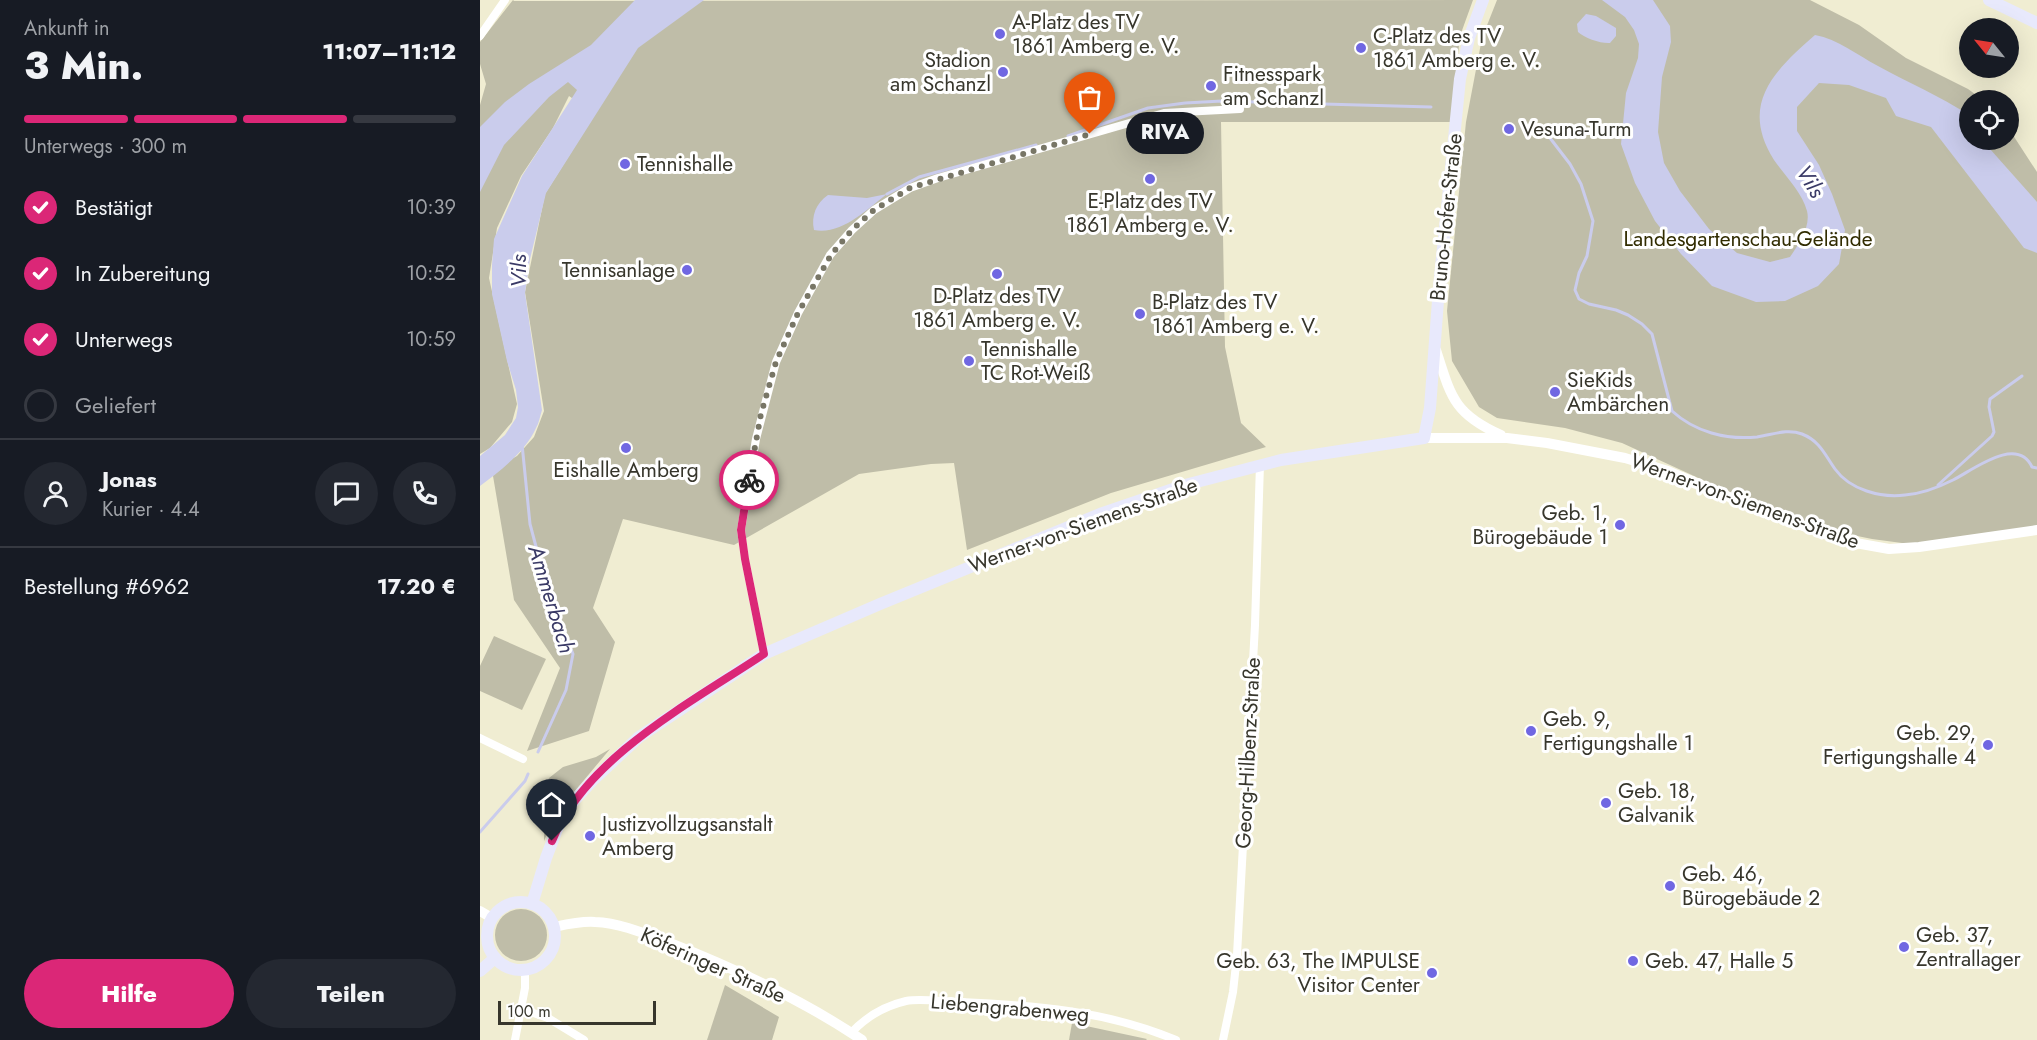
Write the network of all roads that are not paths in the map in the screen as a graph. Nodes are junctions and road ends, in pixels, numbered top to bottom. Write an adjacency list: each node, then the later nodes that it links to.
1 (505, 0): 5 (street)
2 (1483, 0): 7 (main road, Bruno-Hofer-Straße)
3 (1989, 0): 4 (main road)
4 (2037, 24)
5 (480, 36)
6 (1240, 109): 12 (street)
7 (1434, 346): 8 (main road, Bruno-Hofer-Straße); 9 (street)
8 (1424, 438): 9 (street, Werner-von-Siemens-Straße); 10 (main road, Werner-von-Siemens-Straße)
9 (1507, 438): 11 (street, Werner-von-Siemens-Straße)
10 (1260, 464): 12 (main road, Werner-von-Siemens-Straße); 28 (street, Georg-Hilbenz-Straße)
11 (2037, 530)
12 (764, 654): 15 (main road, Werner-von-Siemens-Straße)
13 (480, 738): 14 (street)
14 (523, 759)
15 (532, 904): 17 (main road); 18 (main road)
16 (480, 911): 17 (street)
17 (492, 918): 19 (main road)
18 (554, 927): 20 (main road); 23 (street, Köferinger Straße)
19 (495, 958): 20 (main road); 21 (main road)
20 (525, 970): 22 (street)
21 (480, 971)
22 (522, 1009): 24 (street); 25 (street)
23 (851, 1033): 26 (street, Köferinger Straße); 27 (street, Liebengrabenweg)
24 (515, 1040)
25 (584, 1040)
26 (862, 1040)
27 (1176, 1040)
28 (1223, 1040)

